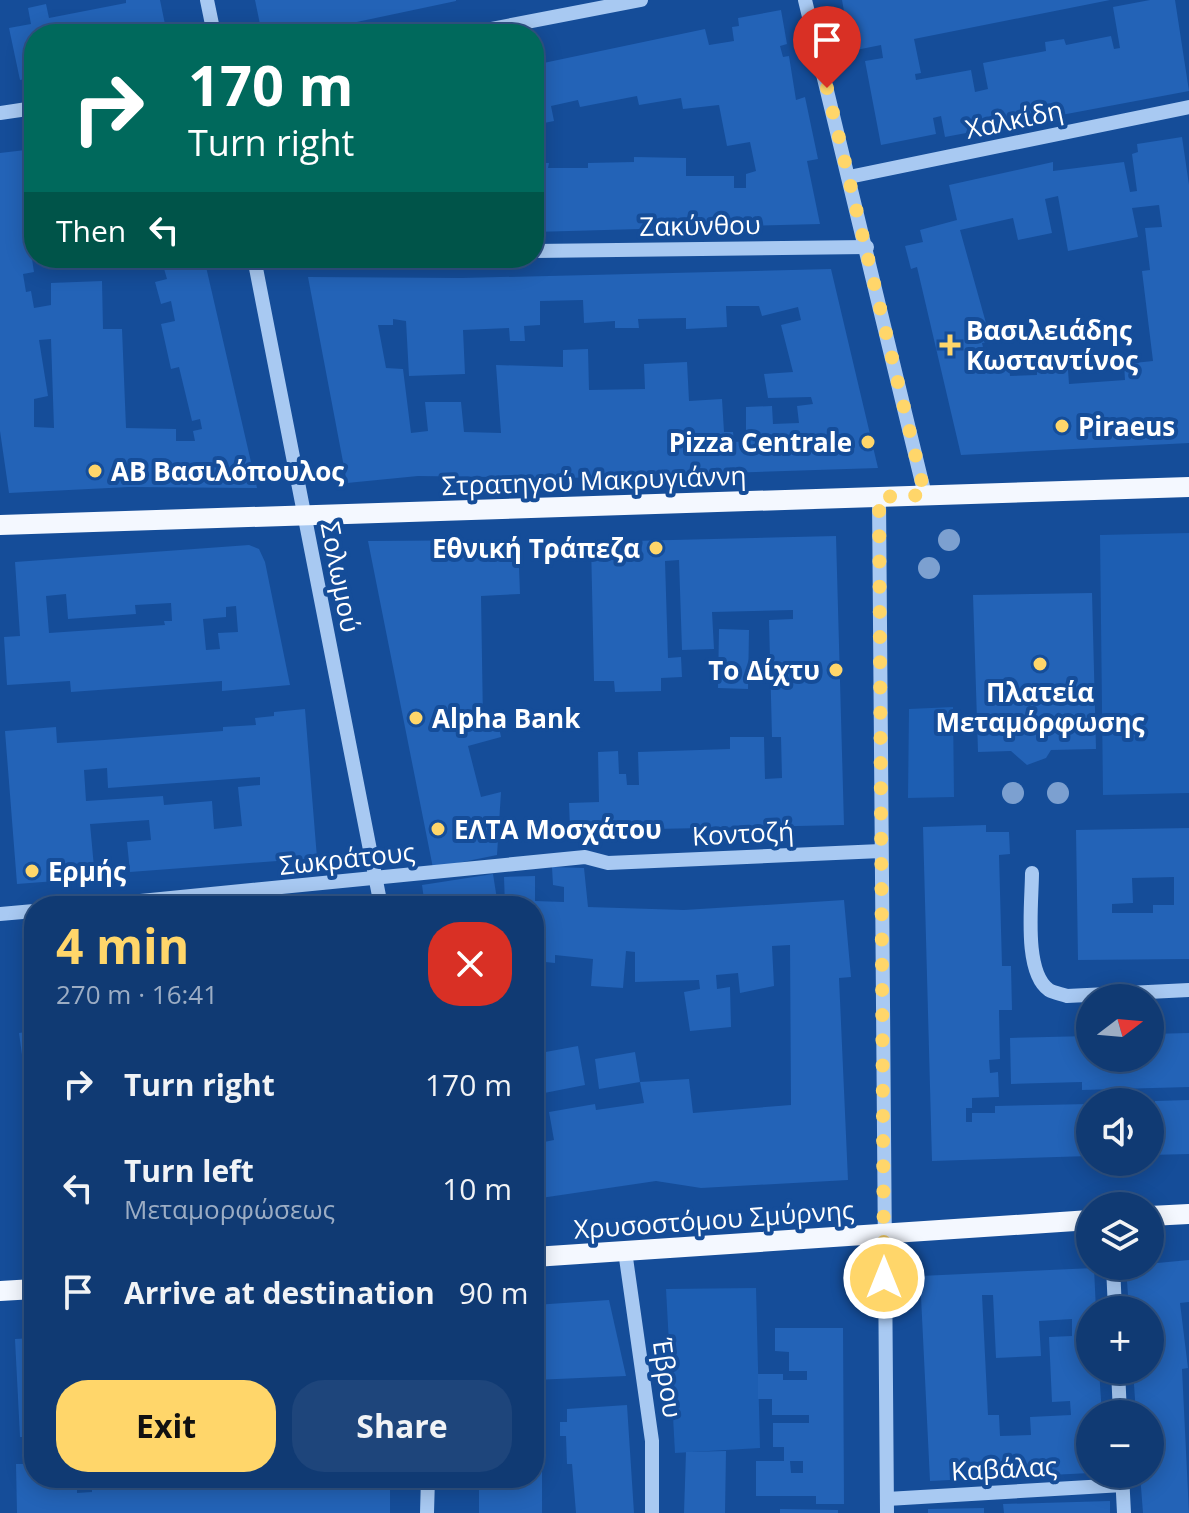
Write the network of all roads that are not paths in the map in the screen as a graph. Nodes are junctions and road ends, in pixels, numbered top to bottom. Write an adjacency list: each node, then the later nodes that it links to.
1 (207, 0): 4 (street)
2 (641, 0): 5 (street)
3 (805, 0): 9 (street)
4 (212, 24)
5 (517, 24)
6 (1189, 107): 9 (street, Χαλκίδη)
7 (24, 109): 8 (street)
8 (0, 113)
9 (849, 177): 10 (street)
10 (867, 247): 11 (street, Ζακύνθου); 14 (street)
11 (544, 251)
12 (256, 268): 16 (street, Σολωμού)
13 (1189, 487): 14 (main road, Στρατηγού Μακρυγιάννη)
14 (925, 495): 15 (main road, Στρατηγού Μακρυγιάννη)
15 (879, 497): 16 (main road, Στρατηγού Μακρυγιάννη); 18 (street)
16 (304, 514): 17 (main road, Στρατηγού Μακρυγιάννη); 21 (street, Σολωμού)
17 (0, 525)
18 (881, 851): 19 (street, Κοντοζή); 30 (street)
19 (608, 863): 21 (street, Σωκράτους)
20 (1032, 873): 26 (street)
21 (377, 880): 22 (street, Σωκράτους); 23 (street, Σολωμού)
22 (200, 896)
23 (379, 896)
24 (24, 912): 25 (street)
25 (0, 914)
26 (1189, 990)
27 (1189, 1214): 28 (main road)
28 (1164, 1215)
29 (1076, 1221): 30 (main road, Χρυσοστόμου Σμύρνης)
30 (884, 1234): 31 (main road, Χρυσοστόμου Σμύρνης); 38 (street)
31 (625, 1251): 32 (main road, Χρυσοστόμου Σμύρνης); 40 (street, Έβρου)
32 (544, 1256)
33 (24, 1290): 34 (main road)
34 (0, 1291)
35 (1076, 1485): 38 (street, Καβάλας)
36 (428, 1488): 39 (street)
37 (1123, 1488): 41 (street)
38 (887, 1506)
39 (427, 1513)
40 (652, 1513)
41 (1124, 1513)

